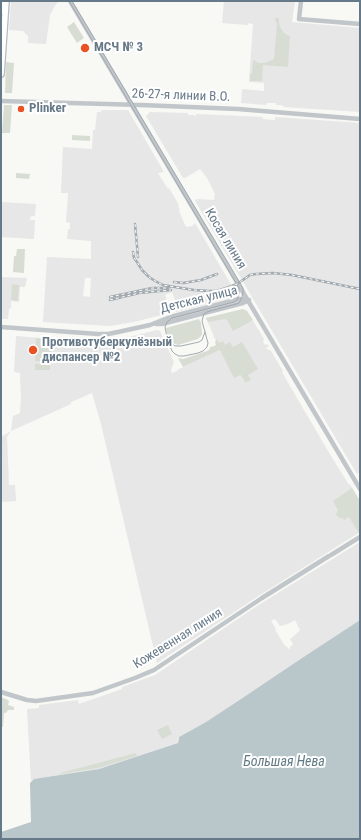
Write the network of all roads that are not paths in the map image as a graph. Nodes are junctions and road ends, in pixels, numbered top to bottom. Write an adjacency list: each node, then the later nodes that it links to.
1 (2, 1): 5 (main road)
2 (6, 1): 7 (main road)
3 (70, 1): 9 (street, Косая линия)
4 (301, 1): 6 (street)
5 (1, 11)
6 (360, 24)
7 (1, 74)
8 (1, 101): 9 (street, 26-27-я линии В.О.)
9 (132, 105): 10 (street, 26-27-я линии В.О.); 11 (street, Косая линия)
10 (360, 119)
11 (249, 300): 12 (street, Детская улица); 13 (street, Косая линия)
12 (1, 327)
13 (360, 489)
14 (360, 537): 15 (street, Кожевенная линия)
15 (1, 692)

